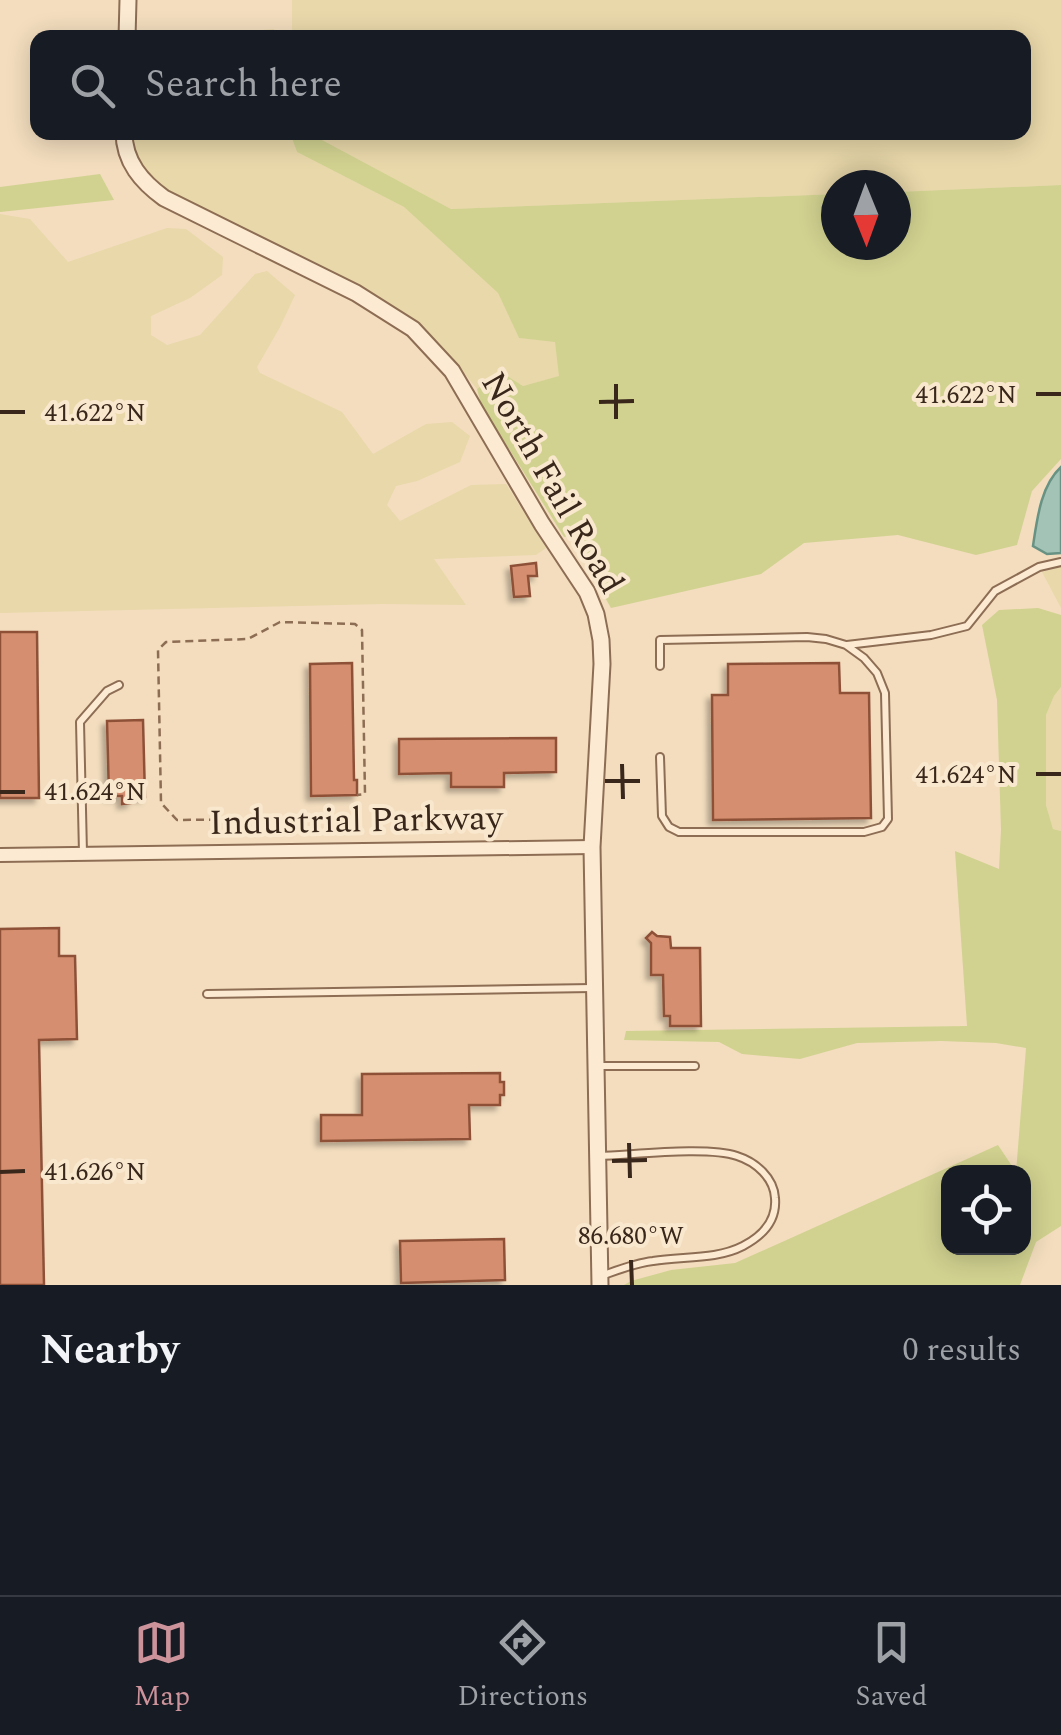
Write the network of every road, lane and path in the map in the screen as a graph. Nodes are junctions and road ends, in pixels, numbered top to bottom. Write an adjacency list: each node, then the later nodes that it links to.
1 (128, 0): 2 (street)
2 (127, 30)
3 (124, 140): 11 (street, North Fail Road)
4 (1061, 562): 5 (lane)
5 (846, 645): 6 (lane); 8 (lane)
6 (660, 666)
7 (119, 685): 12 (lane)
8 (660, 756)
9 (358, 794): 10 (path)
10 (282, 819)
11 (592, 847): 12 (street, Industrial Parkway); 14 (street, North Fail Road)
12 (83, 854): 13 (street, Industrial Parkway)
13 (0, 855)
14 (594, 988): 15 (lane); 16 (street, North Fail Road)
15 (207, 994)
16 (596, 1066): 17 (lane); 18 (street, North Fail Road)
17 (694, 1066)
18 (598, 1156): 19 (street, North Fail Road); 19 (lane)
19 (600, 1281)

